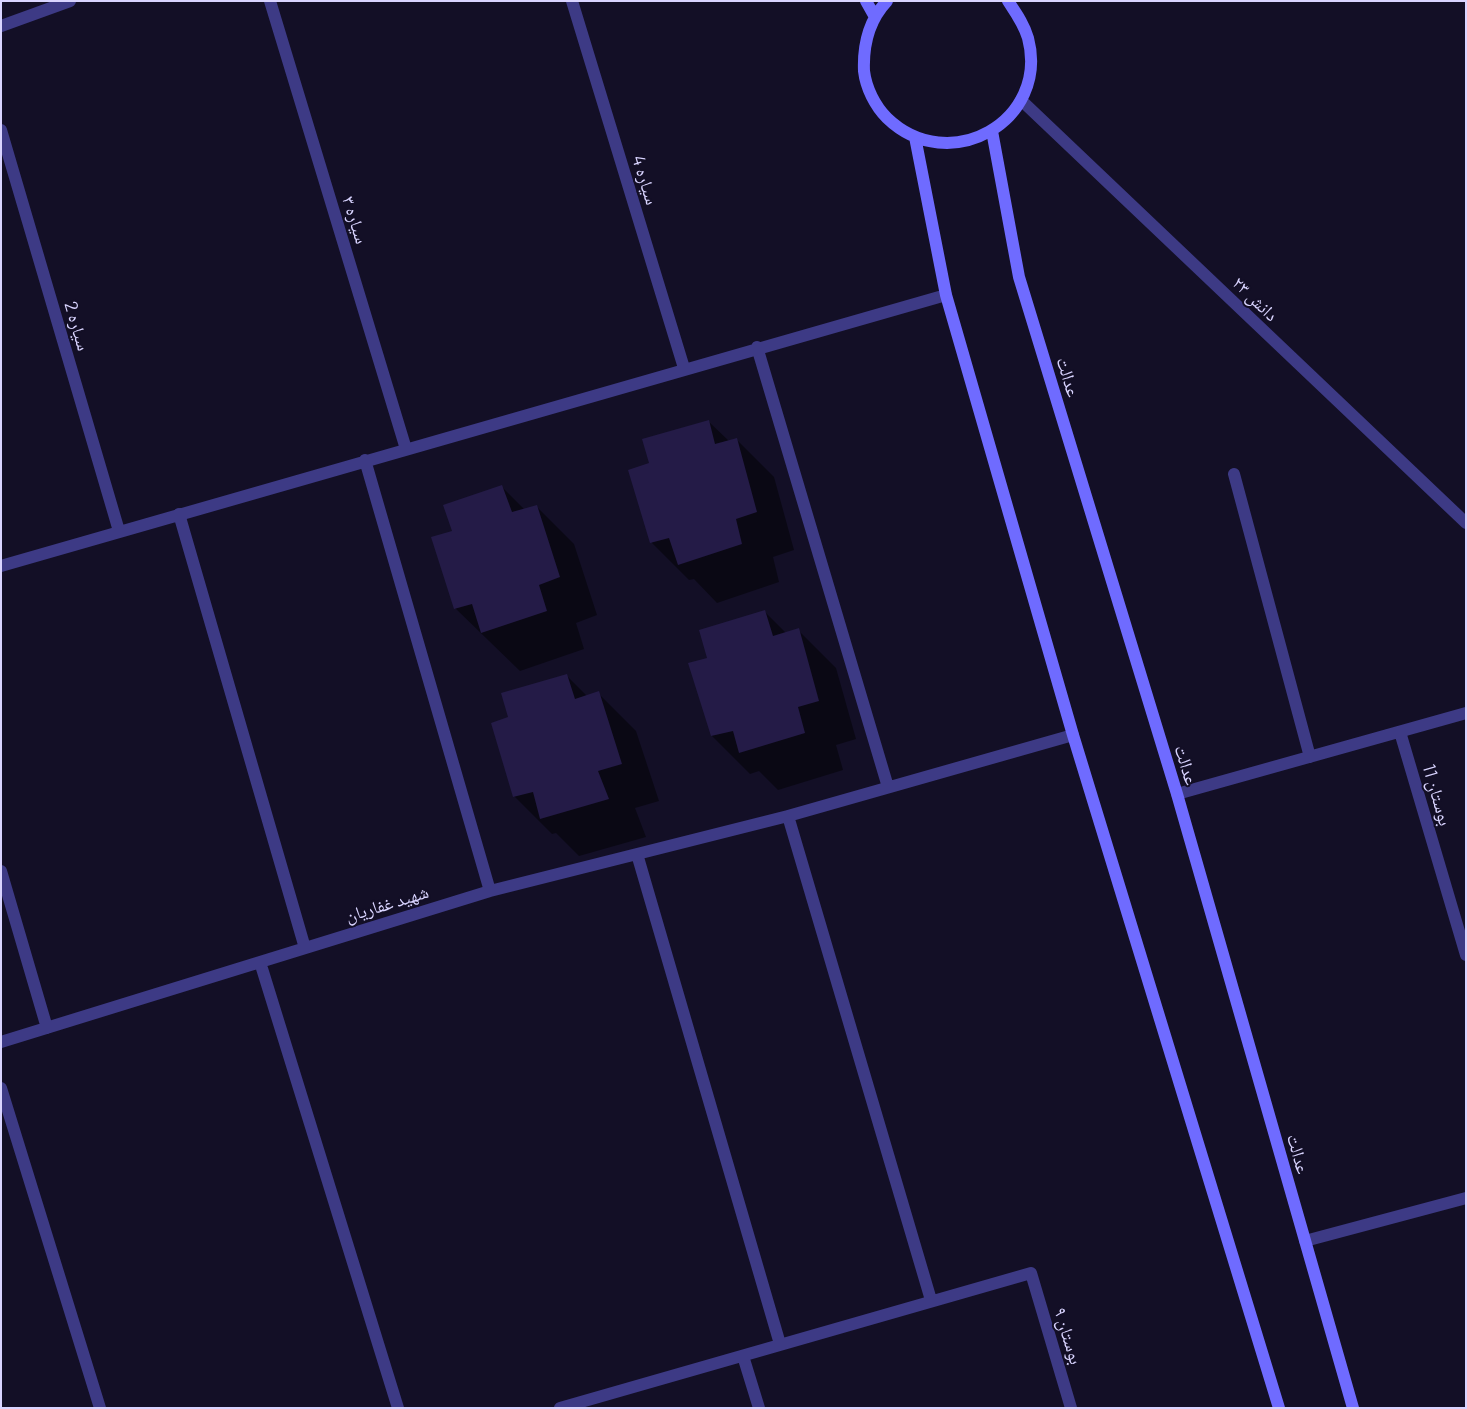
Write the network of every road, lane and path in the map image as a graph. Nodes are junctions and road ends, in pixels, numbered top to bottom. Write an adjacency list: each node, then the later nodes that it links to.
1 (70, 1): 8 (street)
2 (270, 1): 16 (street, سیاره ۳)
3 (572, 1): 15 (street, سیاره 4)
4 (866, 1): 7 (street)
5 (888, 1): 7 (street)
6 (1008, 1): 9 (street)
7 (875, 17): 12 (street)
8 (1, 26)
9 (1021, 100): 11 (street); 20 (street, دانش ۲۳)
10 (1, 130): 21 (street, سیاره 2)
11 (992, 131): 12 (street); 28 (street, عدالت)
12 (914, 137): 13 (street)
13 (946, 295): 14 (street); 25 (street)
14 (757, 347): 15 (street); 27 (street)
15 (684, 368): 16 (street)
16 (406, 449): 17 (street)
17 (365, 460): 19 (street); 32 (street)
18 (1234, 474): 26 (street)
19 (179, 514): 21 (street); 33 (street)
20 (1466, 523)
21 (119, 532): 22 (street)
22 (1, 566)
23 (1466, 713): 24 (street)
24 (1400, 732): 26 (street); 34 (street, بوستان 11)
25 (1073, 735): 27 (street, شهید غفاریان); 49 (street)
26 (1310, 757): 28 (street)
27 (888, 787): 29 (street, شهید غفاریان)
28 (1177, 794): 40 (street, عدالت)
29 (788, 816): 30 (street, شهید غفاریان); 41 (street)
30 (637, 854): 32 (street, شهید غفاریان); 42 (street)
31 (1, 871): 36 (street)
32 (490, 891): 33 (street, شهید غفاریان)
33 (305, 948): 35 (street, شهید غفاریان)
34 (1466, 955)
35 (260, 962): 36 (street, شهید غفاریان); 45 (street)
36 (47, 1028): 37 (street, شهید غفاریان)
37 (1, 1042)
38 (1, 1088): 44 (street)
39 (1466, 1198): 40 (street)
40 (1305, 1241): 50 (street, عدالت)
41 (931, 1300): 42 (street); 48 (street, بوستان ۹)
42 (780, 1344): 43 (street)
43 (743, 1356): 46 (street); 47 (street)
44 (100, 1408)
45 (398, 1408)
46 (560, 1408)
47 (759, 1408)
48 (1071, 1408)
49 (1279, 1408)
50 (1352, 1408)

